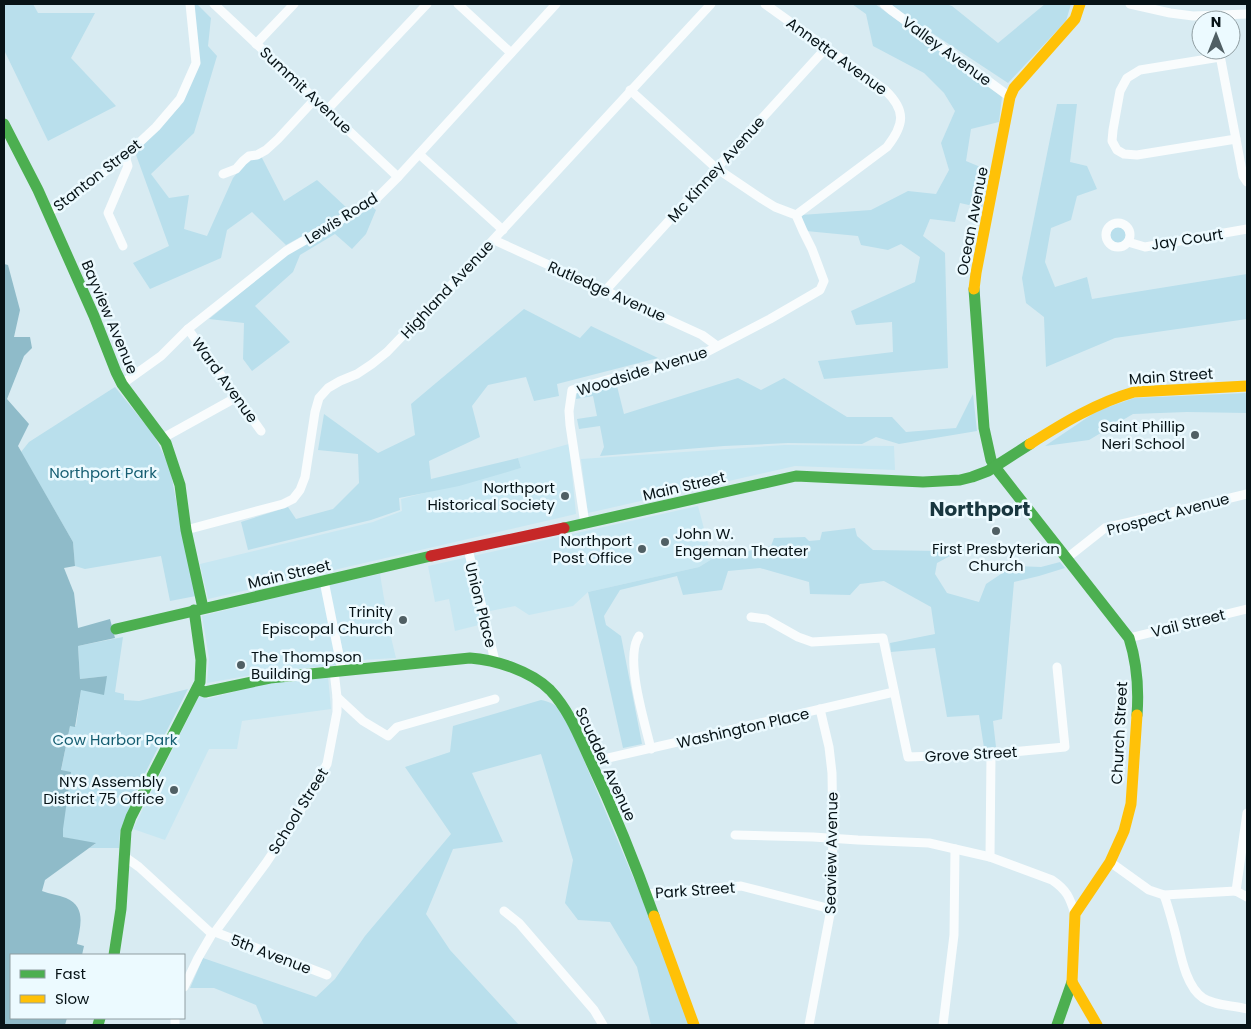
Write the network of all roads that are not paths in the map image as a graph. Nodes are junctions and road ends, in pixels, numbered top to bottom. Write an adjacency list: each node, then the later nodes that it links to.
1 (190, 4): 25 (street, Stanton Street)
2 (214, 4): 13 (street, Summit Avenue)
3 (294, 4): 13 (street)
4 (427, 4): 21 (street)
5 (458, 4): 15 (street)
6 (556, 4): 15 (street, Lewis Road)
7 (711, 4): 18 (street, Highland Avenue)
8 (765, 4): 14 (street, Annetta Avenue)
9 (884, 4): 19 (street, Valley Avenue)
10 (1080, 4): 19 (main road, Ocean Avenue)
11 (1130, 4): 12 (street)
12 (1191, 16)
13 (256, 44): 20 (street, Summit Avenue)
14 (826, 48): 26 (street, Mc Kinney Avenue); 31 (street, Annetta Avenue)
15 (511, 53): 24 (street, Lewis Road)
16 (1191, 59): 23 (street)
17 (1221, 60): 23 (street)
18 (630, 90): 26 (street); 33 (street, Highland Avenue)
19 (1010, 97): 45 (main road, Ocean Avenue)
20 (314, 99): 21 (street, Summit Avenue); 27 (street)
21 (327, 110): 28 (street, Summit Avenue)
22 (4, 124): 30 (main road, Bayview Avenue)
23 (1236, 139): 29 (street)
24 (419, 154): 28 (street, Lewis Road); 33 (street)
25 (125, 156): 30 (street, Stanton Street); 36 (street)
26 (716, 168): 31 (street); 37 (street, Mc Kinney Avenue)
27 (223, 174)
28 (398, 177): 38 (street, Lewis Road)
29 (1247, 182)
30 (48, 212): 40 (main road, Bayview Avenue)
31 (796, 215): 39 (street, Woodside Avenue)
32 (1247, 229): 35 (street, Jay Court)
33 (503, 230): 34 (street, Highland Avenue)
34 (494, 240): 37 (street, Rutledge Avenue); 48 (street, Highland Avenue)
35 (1128, 242)
36 (123, 246)
37 (605, 291): 39 (street, Rutledge Avenue)
38 (188, 329): 40 (street, Lewis Road); 42 (street, Ward Avenue)
39 (717, 346): 47 (street, Woodside Avenue)
40 (122, 384): 44 (main road, Bayview Avenue)
41 (1247, 386): 45 (main road, Main Street)
42 (238, 397): 43 (street, Ward Avenue); 44 (street)
43 (261, 431)
44 (163, 438): 48 (main road, Bayview Avenue)
45 (995, 467): 47 (main road, Main Street); 50 (main road, Church Street)
46 (1247, 494): 50 (street, Prospect Avenue)
47 (585, 524): 49 (main road, Main Street)
48 (186, 530): 52 (main road, Bayview Avenue)
49 (468, 549): 51 (main road, Main Street); 58 (street, Union Place)
50 (1067, 558): 57 (main road, Church Street)
51 (324, 581): 52 (main road, Main Street); 60 (street, School Street)
52 (198, 609): 55 (main road, Main Street); 61 (main road, Bayview Avenue)
53 (1247, 609): 57 (street, Vail Street)
54 (751, 617): 62 (street, Grove Street)
55 (116, 629)
56 (639, 636): 66 (street)
57 (1128, 638): 75 (main road, Church Street)
58 (495, 662): 60 (main road, Scudder Avenue); 68 (main road, Scudder Avenue)
59 (1057, 667): 67 (street, Grove Street)
60 (338, 670): 61 (main road, Scudder Avenue); 63 (street, School Street)
61 (197, 688): 73 (main road, Bayview Avenue)
62 (894, 692): 65 (street, Washington Place); 67 (street, Grove Street)
63 (337, 697): 64 (street); 83 (street, School Street)
64 (495, 699)
65 (820, 709): 66 (street, Washington Place); 71 (street, Seaview Avenue)
66 (651, 749): 68 (street, Washington Place)
67 (991, 754): 74 (street)
68 (592, 762): 77 (main road, Scudder Avenue)
69 (1247, 813): 76 (street)
70 (736, 835): 71 (street)
71 (833, 838): 72 (street); 80 (street, Seaview Avenue)
72 (955, 849): 74 (street); 92 (street)
73 (125, 857): 83 (street, 5th Avenue); 84 (main road, Bayview Avenue)
74 (990, 857): 82 (street)
75 (1110, 862): 78 (street); 82 (main road, Church Street)
76 (1236, 891): 78 (street); 79 (street)
77 (645, 894): 80 (street, Park Street); 90 (main road, Scudder Avenue)
78 (1164, 895): 88 (street)
79 (1247, 897)
80 (831, 909): 91 (street, Seaview Avenue)
81 (504, 911): 89 (street)
82 (1075, 914): 86 (main road, Church Street)
83 (213, 933): 85 (street, 5th Avenue); 87 (street, School Street)
84 (114, 954)
85 (327, 975)
86 (1072, 982): 93 (main road); 94 (main road)
87 (185, 985)
88 (1247, 1009)
89 (603, 1025)
90 (694, 1025)
91 (809, 1025)
92 (943, 1025)
93 (1057, 1025)
94 (1098, 1025)

